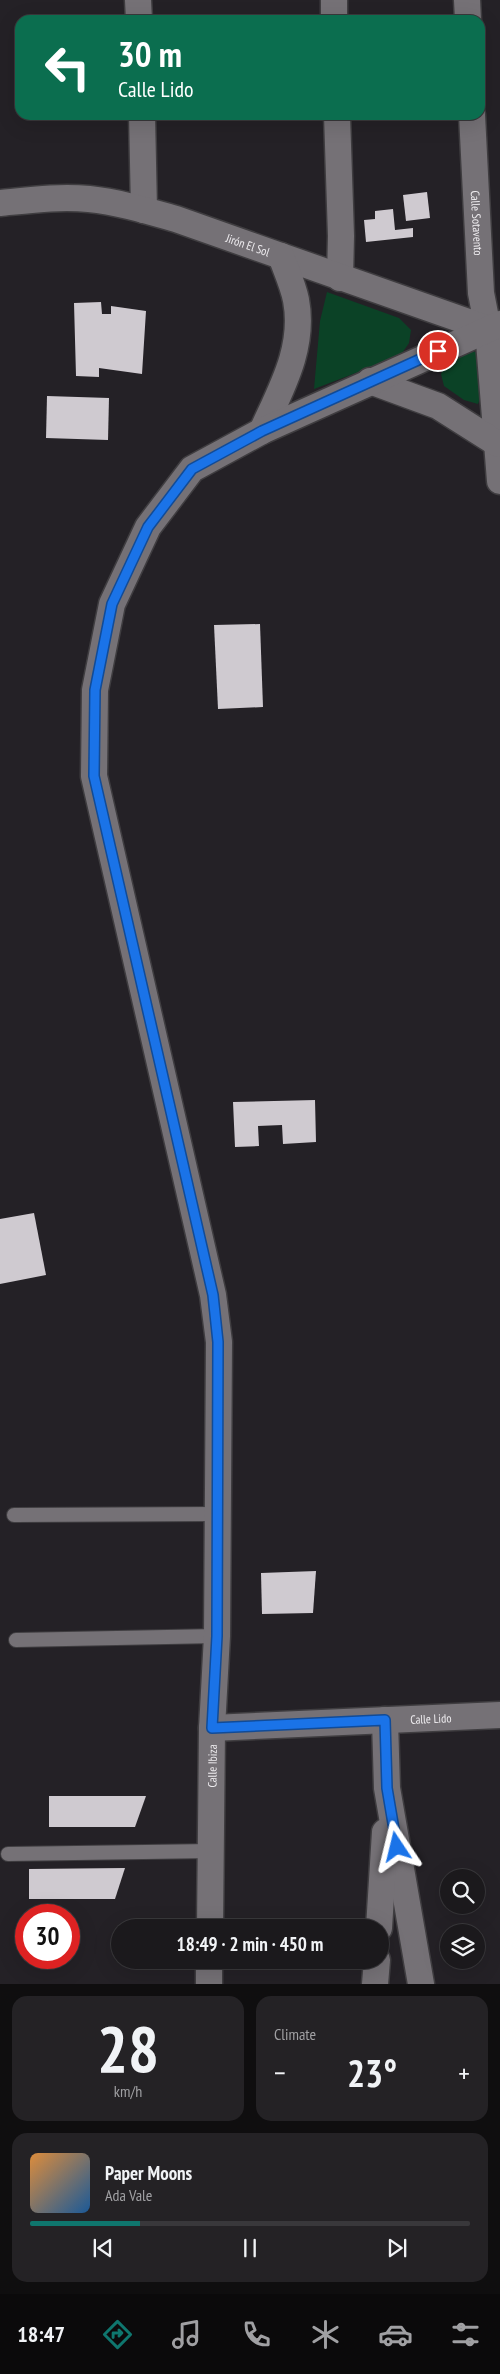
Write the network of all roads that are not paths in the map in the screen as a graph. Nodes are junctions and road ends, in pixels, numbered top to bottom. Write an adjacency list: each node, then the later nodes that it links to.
1 (138, 0): 4 (street)
2 (334, 0): 5 (street)
3 (467, 0): 6 (street)
4 (139, 15)
5 (334, 15)
6 (468, 15)
7 (142, 120): 11 (street)
8 (337, 120): 13 (street)
9 (472, 120): 14 (street, Calle Sotavento)
10 (0, 203): 11 (street, Jirón El Sol)
11 (144, 210): 12 (street, Jirón El Sol)
12 (281, 256): 13 (street, Jirón El Sol); 16 (street)
13 (340, 278): 14 (street, Jirón El Sol)
14 (494, 327): 15 (street, Calle Ibiza); 17 (street, Calle Sotavento)
15 (370, 381): 16 (street, Calle Ibiza); 17 (street)
16 (262, 431): 19 (street, Calle Ibiza)
17 (498, 444): 18 (street, Calle Sotavento)
18 (500, 481)
19 (217, 1514): 20 (lane); 21 (street, Calle Ibiza)
20 (14, 1516)
21 (217, 1636): 22 (lane); 25 (street, Calle Ibiza)
22 (16, 1640)
23 (500, 1715): 24 (street, Calle Lido)
24 (385, 1720): 25 (street, Calle Lido); 26 (street)
25 (212, 1728): 27 (street, Calle Ibiza)
26 (387, 1788): 30 (street); 35 (street)
27 (212, 1851): 28 (lane); 29 (street, Calle Ibiza)
28 (8, 1854)
29 (210, 1919)
30 (380, 1919)
31 (209, 1969): 33 (street)
32 (376, 1969): 34 (street)
33 (209, 1984)
34 (375, 1984)
35 (421, 1984)

